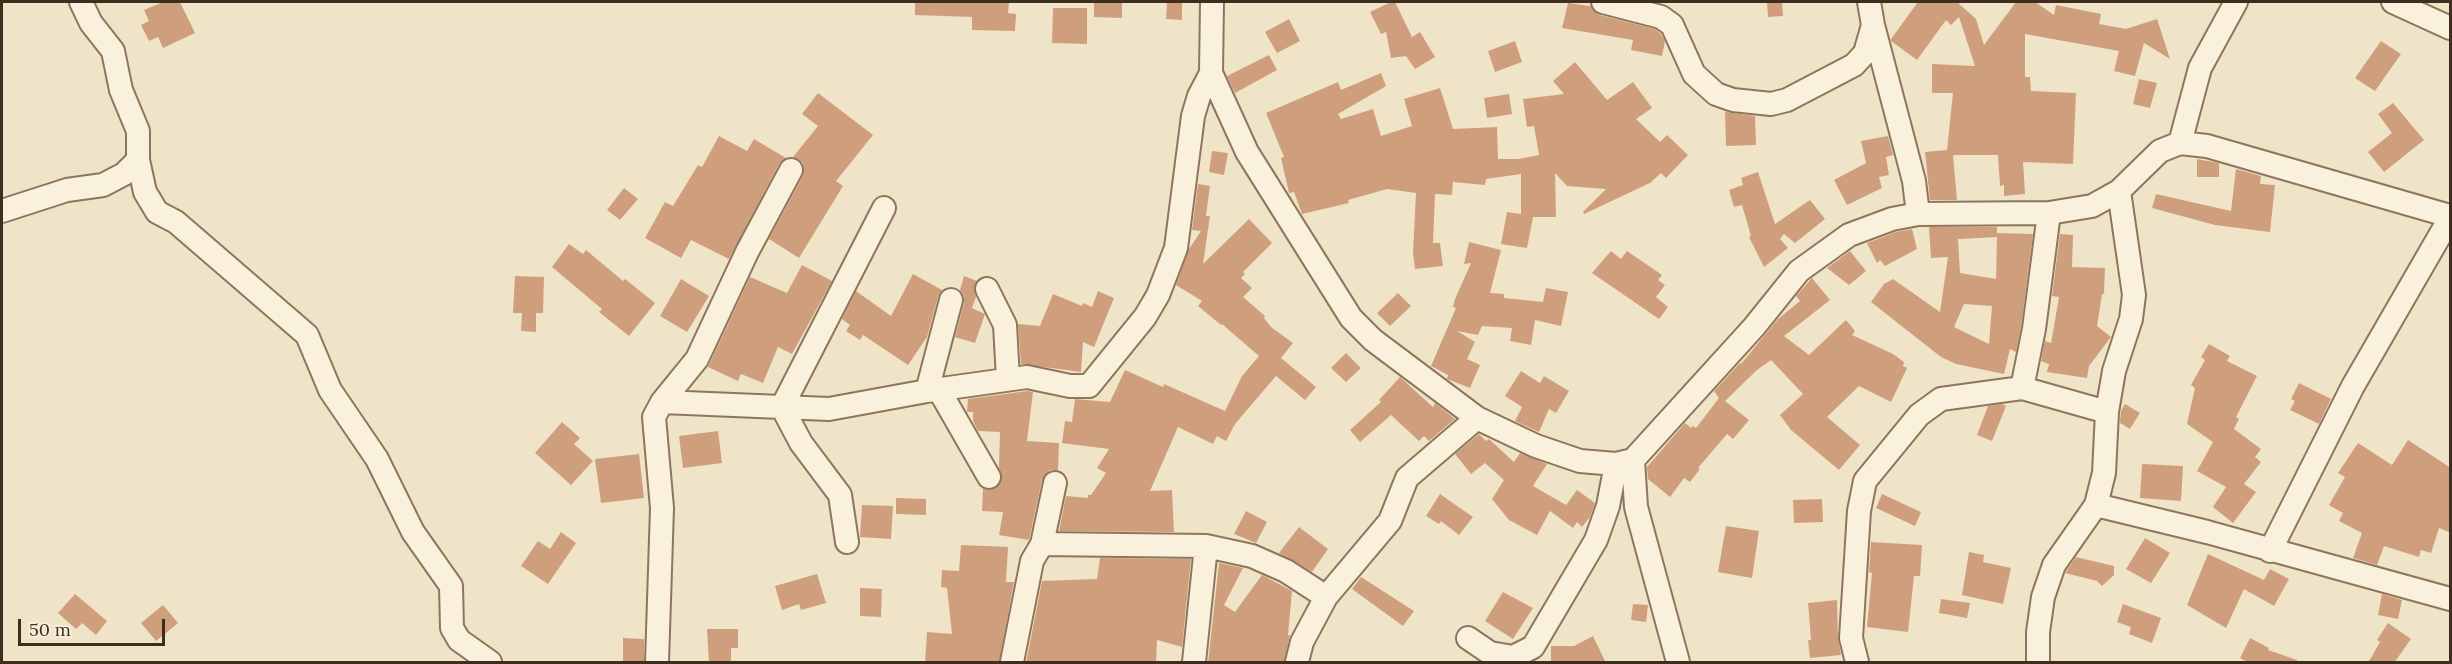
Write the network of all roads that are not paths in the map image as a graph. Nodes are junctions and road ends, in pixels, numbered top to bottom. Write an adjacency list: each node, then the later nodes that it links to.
1 (81, 2): 11 (street)
2 (1212, 2): 9 (street)
3 (1603, 2): 7 (street)
4 (1869, 2): 7 (street)
5 (2236, 2): 10 (street)
6 (2393, 2): 8 (street)
7 (1873, 25): 17 (street)
8 (2451, 28)
9 (1211, 73): 21 (street); 27 (street)
10 (2180, 143): 13 (street); 18 (street)
11 (138, 160): 15 (street); 40 (street)
12 (791, 170): 24 (street)
13 (2119, 191): 16 (street); 26 (street)
14 (884, 208): 25 (street)
15 (2, 211)
16 (2049, 213): 17 (street); 22 (street)
17 (1918, 214): 28 (street)
18 (2451, 217): 35 (street)
19 (987, 289): 21 (street)
20 (951, 300): 23 (street)
21 (1008, 379): 23 (street)
22 (2022, 388): 26 (street); 46 (street)
23 (933, 390): 25 (street); 29 (street)
24 (662, 402): 25 (street); 41 (street)
25 (782, 406): 32 (street)
26 (2107, 412): 31 (street)
27 (1477, 418): 28 (street); 36 (street)
28 (1625, 462): 39 (street); 45 (street)
29 (989, 477)
30 (1055, 483): 33 (street)
31 (2096, 505): 35 (street); 47 (street)
32 (847, 542)
33 (1042, 544): 34 (street); 42 (street)
34 (1206, 546): 36 (street); 43 (street)
35 (2270, 551): 37 (street)
36 (1326, 597): 44 (street)
37 (2451, 599)
38 (1468, 638): 39 (street)
39 (1490, 658)
40 (490, 663)
41 (657, 663)
42 (1012, 663)
43 (1194, 663)
44 (1297, 663)
45 (1678, 663)
46 (1857, 663)
47 (2038, 663)

